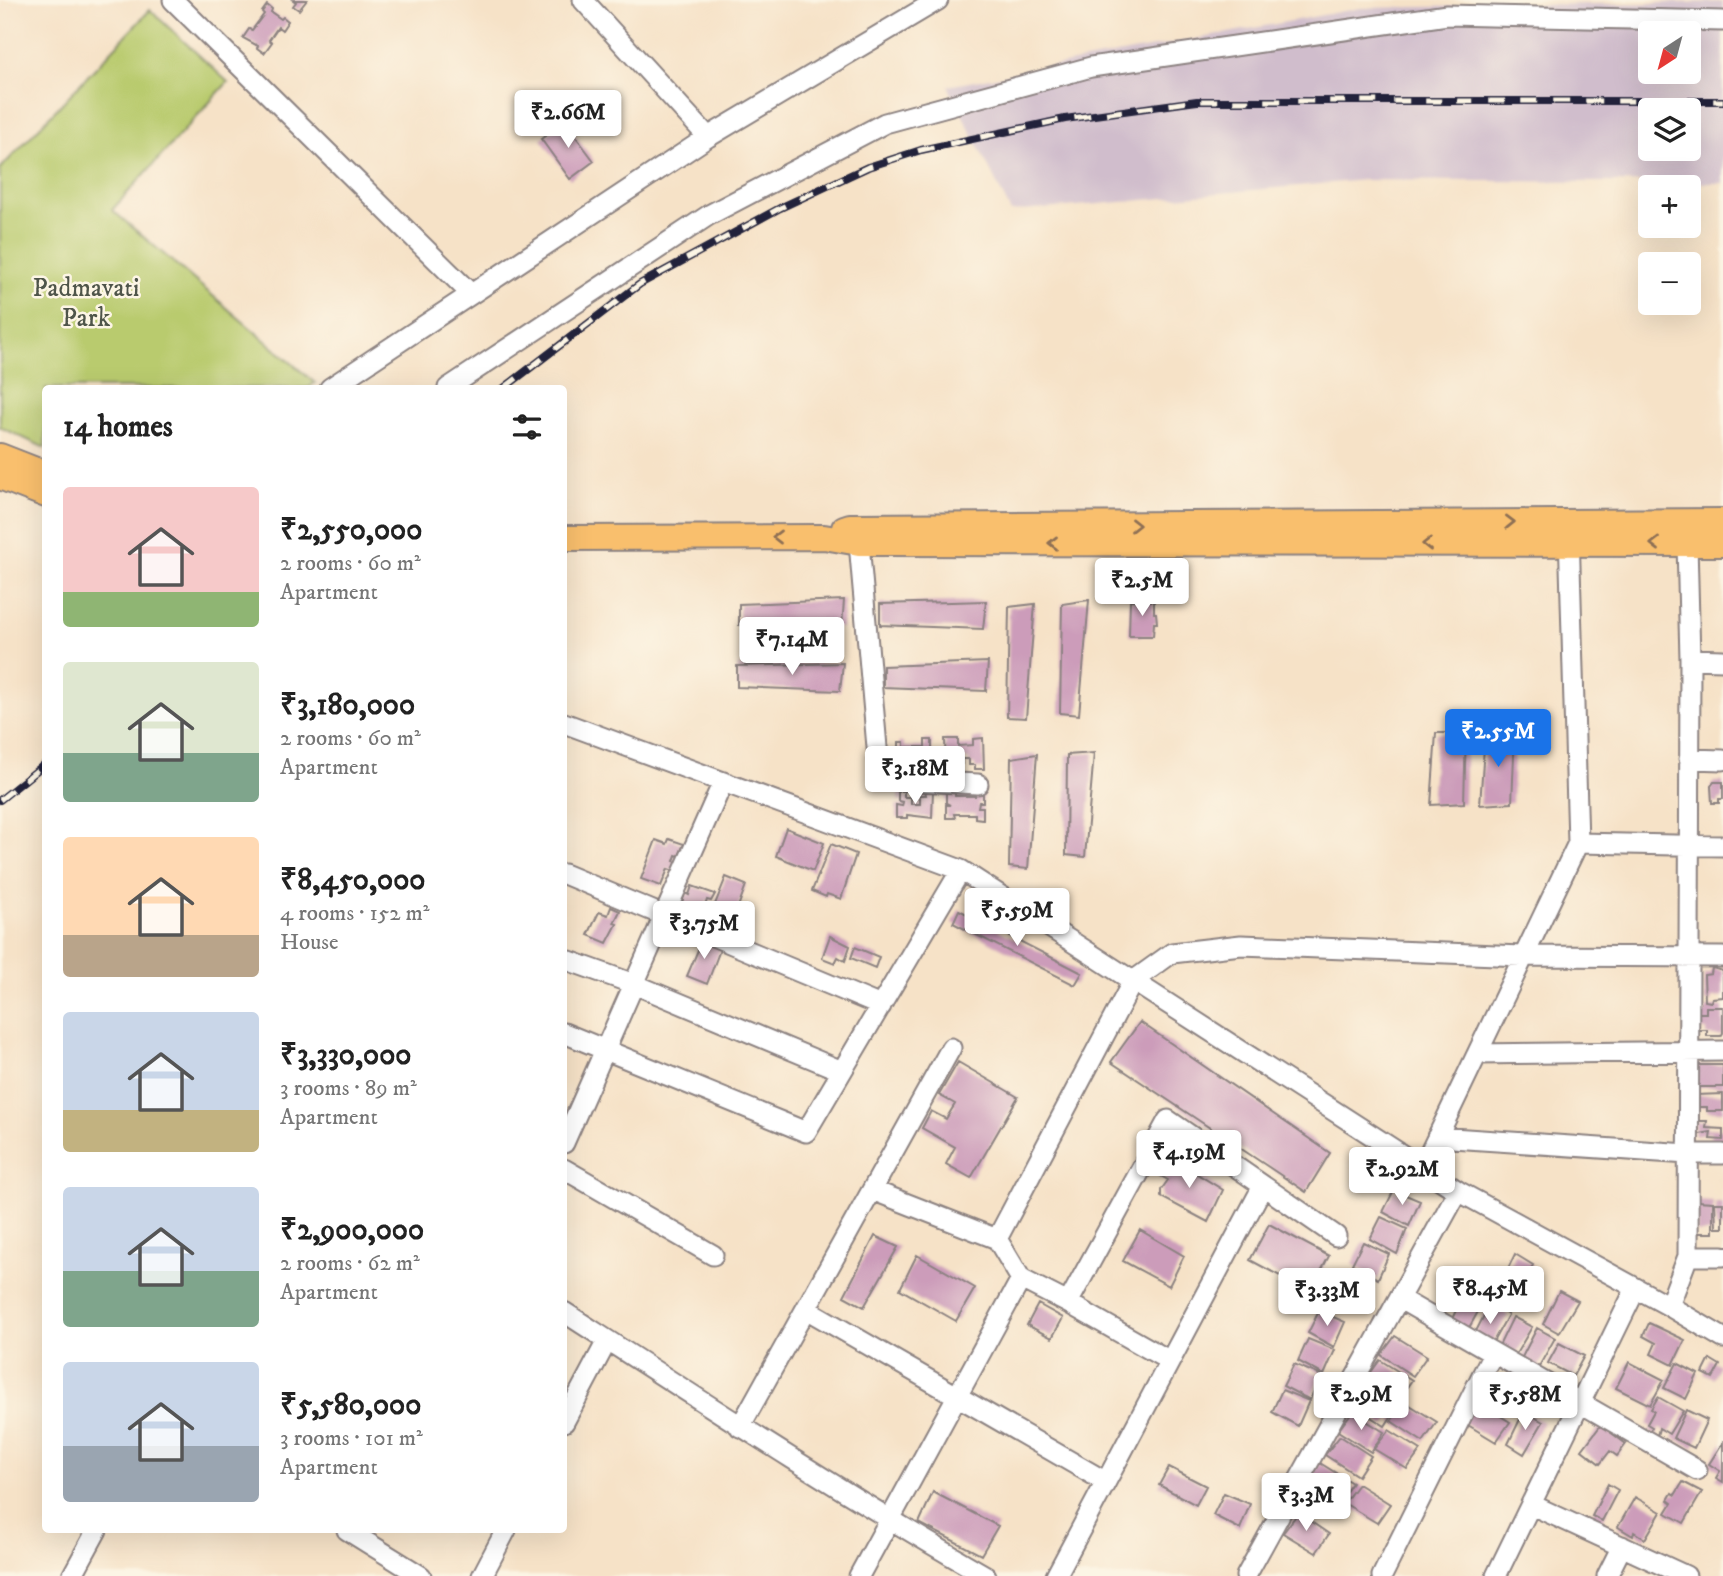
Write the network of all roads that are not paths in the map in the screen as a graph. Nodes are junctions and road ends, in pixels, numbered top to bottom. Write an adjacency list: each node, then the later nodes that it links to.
1 (173, 0): 6 (street)
2 (583, 0): 5 (street)
3 (938, 0): 5 (street)
4 (1723, 21): 8 (street)
5 (708, 137): 6 (street)
6 (470, 293): 7 (street)
7 (334, 385)
8 (453, 385)
9 (0, 456): 10 (main road)
10 (42, 472)
11 (0, 477): 12 (main road)
12 (42, 493)
13 (1723, 521): 14 (main road)
14 (1569, 533): 15 (main road, one-way to 14); 17 (main road, one-way to 17); 18 (main road, one-way to 14); 27 (street)
15 (824, 537): 16 (main road, one-way to 16); 17 (main road)
16 (567, 538)
17 (859, 543): 26 (street)
18 (1687, 544): 19 (main road); 20 (street)
19 (1723, 544)
20 (1689, 659): 21 (street); 23 (street)
21 (1723, 660)
22 (567, 724): 25 (street)
23 (1689, 760): 24 (street); 28 (street)
24 (1723, 760)
25 (723, 782): 30 (street); 32 (street)
26 (978, 784)
27 (1578, 843): 28 (street); 33 (street)
28 (1689, 846): 29 (street); 34 (street)
29 (1723, 846)
30 (961, 870): 37 (street); 39 (street)
31 (567, 875): 32 (street)
32 (664, 916): 38 (street); 39 (street)
33 (1522, 956): 34 (street); 37 (street); 45 (street)
34 (1689, 957): 35 (street); 43 (street)
35 (1723, 957)
36 (567, 960): 38 (street)
37 (1133, 981): 51 (street); 57 (street)
38 (634, 985): 42 (street); 46 (street)
39 (881, 1006): 46 (street)
40 (567, 1034): 42 (street)
41 (951, 1048): 54 (street)
42 (605, 1050): 46 (street); 47 (street)
43 (1688, 1051): 44 (street); 45 (street); 49 (street)
44 (1723, 1051)
45 (1477, 1054): 48 (street)
46 (842, 1071)
47 (567, 1136)
48 (1437, 1138): 49 (street); 51 (street)
49 (1688, 1154): 50 (street); 60 (street)
50 (1723, 1154)
51 (1422, 1169): 55 (street)
52 (567, 1171): 58 (street)
53 (1263, 1186): 56 (street); 64 (street); 71 (street)
54 (872, 1191): 57 (street); 66 (street)
55 (1458, 1191): 62 (street); 63 (street)
56 (1336, 1236)
57 (997, 1239): 61 (street)
58 (713, 1255)
59 (1723, 1255): 60 (street)
60 (1688, 1256): 65 (street)
61 (1021, 1279): 64 (street); 72 (street)
62 (1636, 1288): 65 (street); 73 (street)
63 (1400, 1299): 70 (street); 90 (street)
64 (1068, 1303): 71 (street)
65 (1669, 1306): 68 (street)
66 (806, 1309): 72 (street); 75 (street)
67 (567, 1314): 69 (street)
68 (1723, 1338)
69 (607, 1341): 74 (street); 75 (street)
70 (1493, 1353): 73 (street); 91 (street)
71 (1170, 1361): 77 (street)
72 (957, 1397): 77 (street); 79 (street)
73 (1582, 1404): 76 (street); 78 (street)
74 (567, 1416)
75 (740, 1427): 79 (street)
76 (1697, 1470)
77 (1106, 1482): 89 (street)
78 (1532, 1504): 83 (street); 92 (street)
79 (890, 1520): 87 (street); 88 (street)
80 (95, 1533): 84 (street)
81 (355, 1533): 85 (street)
82 (504, 1533): 86 (street)
83 (1622, 1546): 93 (street); 94 (street)
84 (72, 1576)
85 (421, 1576)
86 (482, 1576)
87 (859, 1576)
88 (986, 1576)
89 (1056, 1576)
90 (1246, 1576)
91 (1382, 1576)
92 (1496, 1576)
93 (1607, 1576)
94 (1686, 1576)

